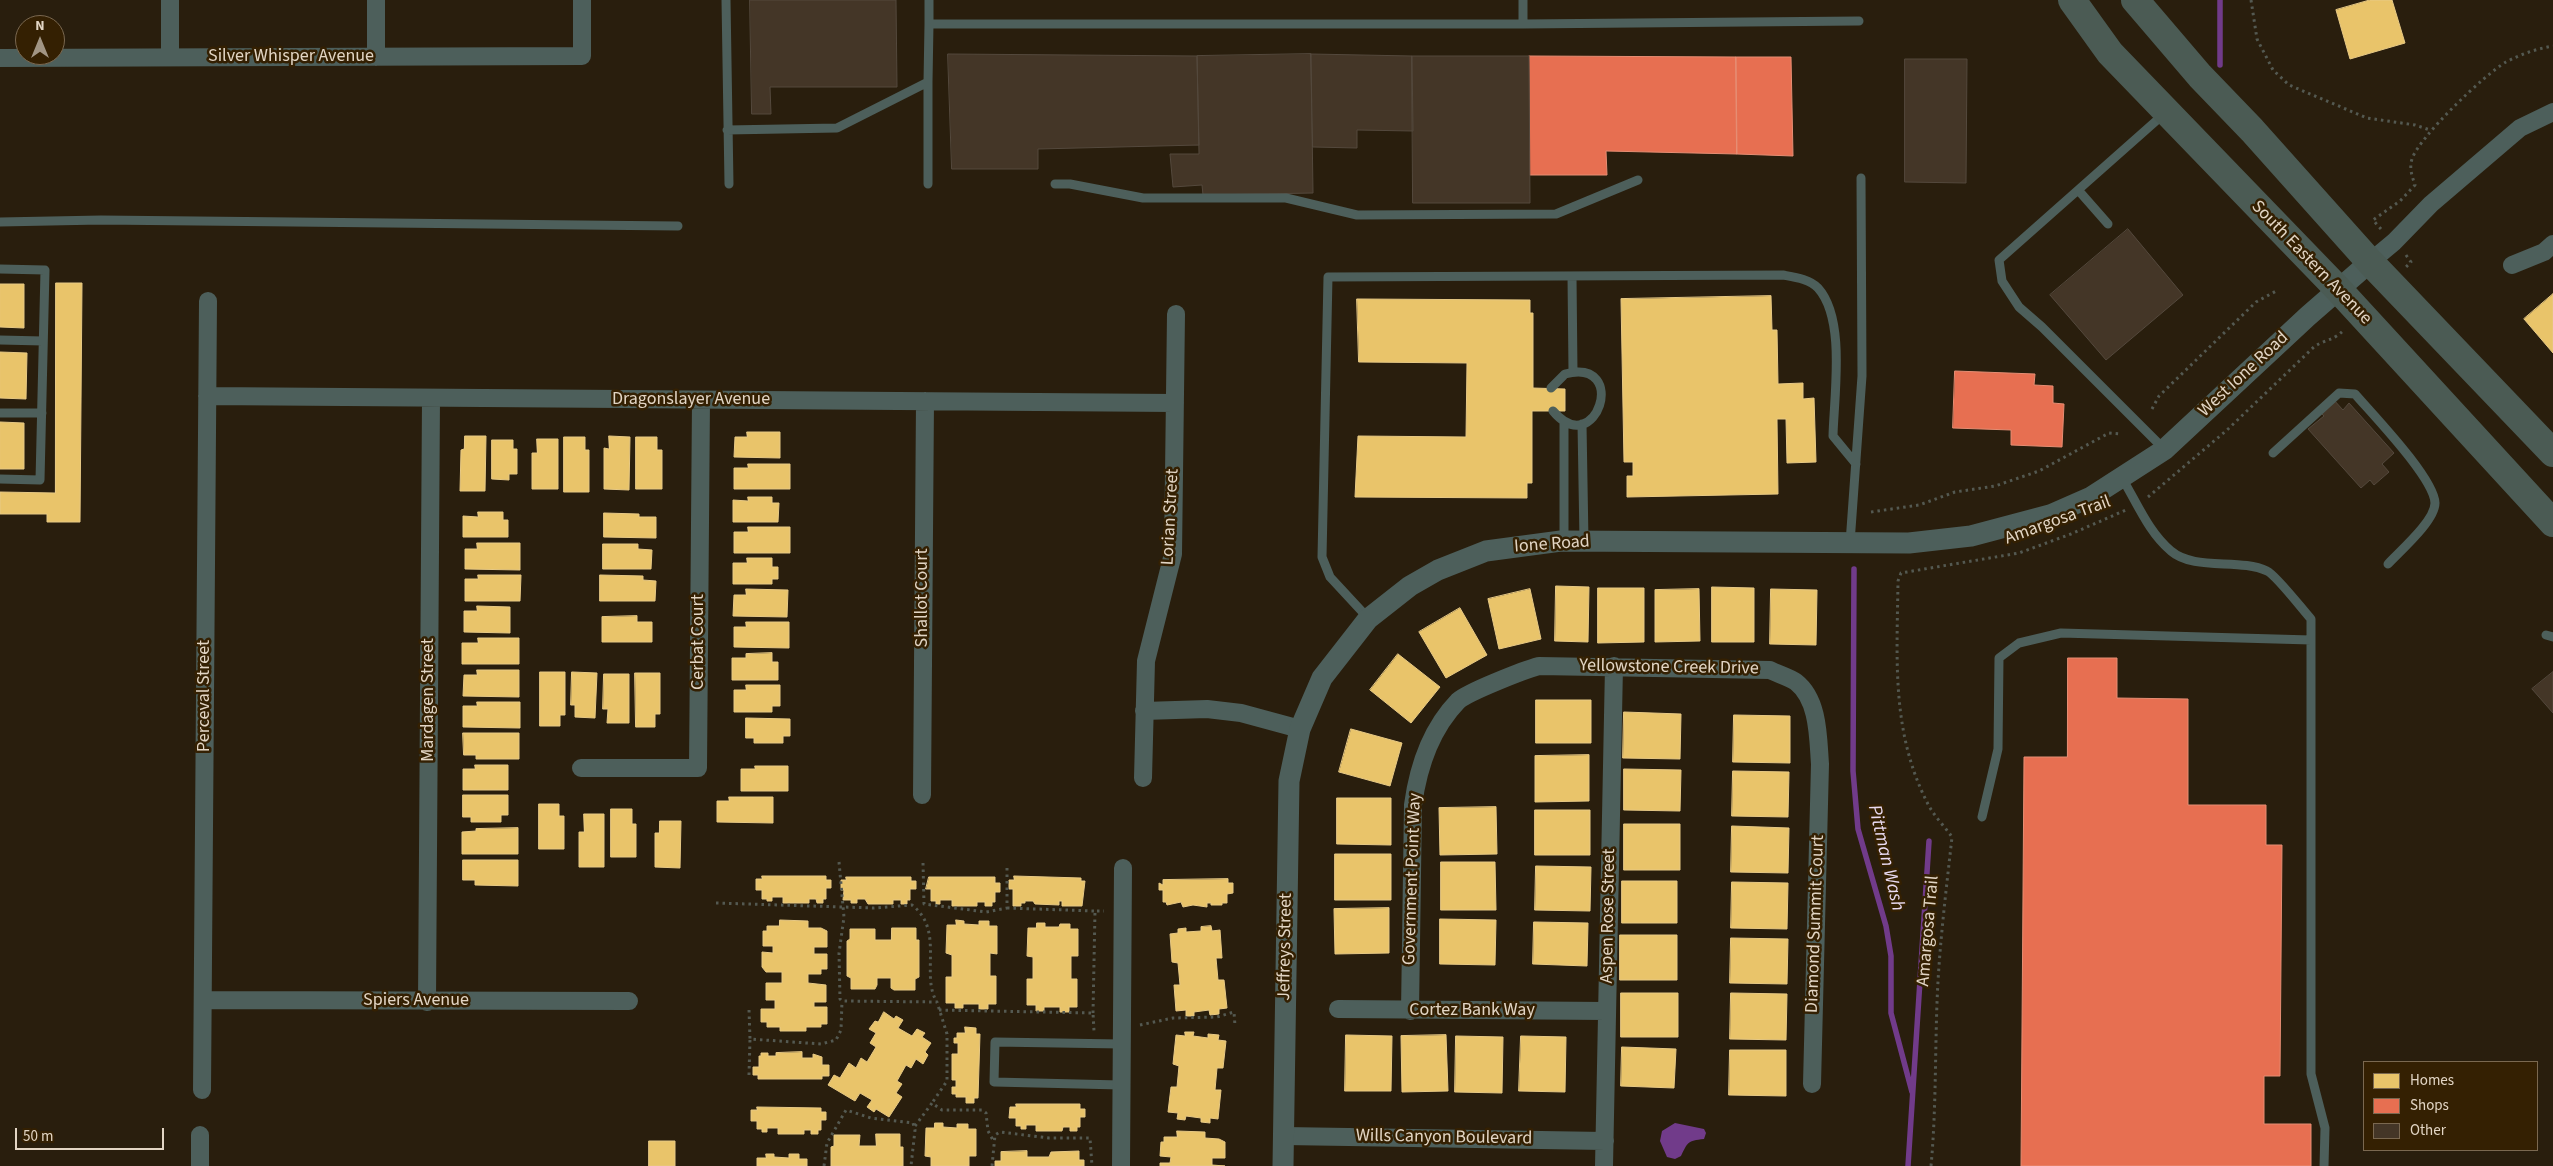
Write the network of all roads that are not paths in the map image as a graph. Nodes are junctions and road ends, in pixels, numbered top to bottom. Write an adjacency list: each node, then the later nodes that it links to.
1 (170, 0): 12 (street)
2 (376, 0): 13 (street)
3 (582, 0): 13 (street, Silver Whisper Avenue)
4 (726, 0): 18 (lane)
5 (929, 0): 10 (lane)
6 (1523, 0): 11 (lane)
7 (2072, 0): 17 (main road, South Eastern Avenue)
8 (2136, 0): 29 (main road)
9 (1859, 21): 11 (lane)
10 (928, 24): 11 (lane); 15 (lane)
11 (1523, 24)
12 (170, 57): 13 (street, Silver Whisper Avenue); 14 (street, Silver Whisper Avenue)
13 (376, 57)
14 (0, 58)
15 (928, 82): 18 (lane); 22 (lane)
16 (2553, 112): 29 (street, West Ione Road)
17 (2165, 113): 24 (lane); 33 (main road, South Eastern Avenue)
18 (727, 130): 21 (lane)
19 (1861, 178): 53 (lane)
20 (1638, 180): 23 (lane)
21 (729, 184)
22 (928, 184)
23 (1055, 184)
24 (2079, 191): 26 (lane); 50 (lane)
25 (0, 222): 27 (lane)
26 (2108, 224)
27 (678, 226)
28 (2553, 244): 30 (street)
29 (2370, 262): 33 (street, West Ione Road); 52 (main road)
30 (2512, 265)
31 (0, 269): 37 (lane)
32 (1572, 276): 38 (lane); 53 (lane); 61 (lane)
33 (2338, 289): 50 (street, West Ione Road); 56 (main road, South Eastern Avenue)
34 (208, 301): 40 (street, Perceval Street)
35 (1176, 314): 44 (street, Lorian Street)
36 (0, 340): 37 (lane)
37 (43, 341): 47 (lane)
38 (1573, 372): 39 (lane); 49 (lane)
39 (1551, 388)
40 (207, 396): 41 (street, Dragonslayer Avenue); 73 (street, Perceval Street)
41 (431, 398): 42 (street, Dragonslayer Avenue); 75 (street, Mardagen Street)
42 (700, 400): 43 (street, Dragonslayer Avenue); 68 (street, Cerbat Court)
43 (925, 401): 44 (street, Dragonslayer Avenue); 70 (street, Shallot Court)
44 (1175, 403): 65 (street, Lorian Street)
45 (1553, 411): 48 (lane)
46 (0, 413): 47 (lane)
47 (42, 413): 55 (lane)
48 (1564, 422): 49 (lane); 57 (lane)
49 (1582, 424): 57 (lane)
50 (2164, 450): 54 (street, West Ione Road)
51 (2273, 453): 60 (lane)
52 (2553, 453)
53 (1856, 464): 58 (lane)
54 (2122, 478): 59 (street, West Ione Road); 62 (lane)
55 (0, 479)
56 (2553, 524)
57 (1574, 541): 58 (street, Ione Road); 61 (street, Ione Road)
58 (1850, 543): 59 (street, Ione Road)
59 (1887, 544)
60 (2388, 564)
61 (1368, 619): 66 (street, Ione Road)
62 (2311, 640): 71 (lane); 90 (lane)
63 (1614, 666): 64 (street, Yellowstone Creek Drive); 67 (street, Yellowstone Creek Drive); 78 (street, Aspen Rose Street)
64 (1460, 700): 77 (street, Government Point Way)
65 (1144, 711): 66 (street); 69 (street, Lorian Street)
66 (1300, 730): 84 (street, Jeffreys Street)
67 (1820, 764): 80 (street, Diamond Summit Court)
68 (581, 768)
69 (1143, 778)
70 (922, 795)
71 (1982, 817)
72 (1123, 868): 79 (street)
73 (203, 1000): 75 (street, Spiers Avenue); 82 (street, Perceval Street)
74 (629, 1001): 75 (street, Spiers Avenue)
75 (427, 1002)
76 (1338, 1009): 77 (street, Cortez Bank Way)
77 (1410, 1011): 78 (street, Cortez Bank Way)
78 (1607, 1011): 85 (street, Aspen Rose Street)
79 (1122, 1044): 81 (street); 81 (lane)
80 (1812, 1084)
81 (1121, 1085): 87 (street)
82 (202, 1090)
83 (200, 1135): 86 (street)
84 (1284, 1136): 85 (street, Wills Canyon Boulevard); 88 (street, Jeffreys Street)
85 (1605, 1141): 89 (street, Aspen Rose Street)
86 (200, 1166)
87 (1121, 1166)
88 (1283, 1166)
89 (1604, 1166)
90 (2324, 1166)

